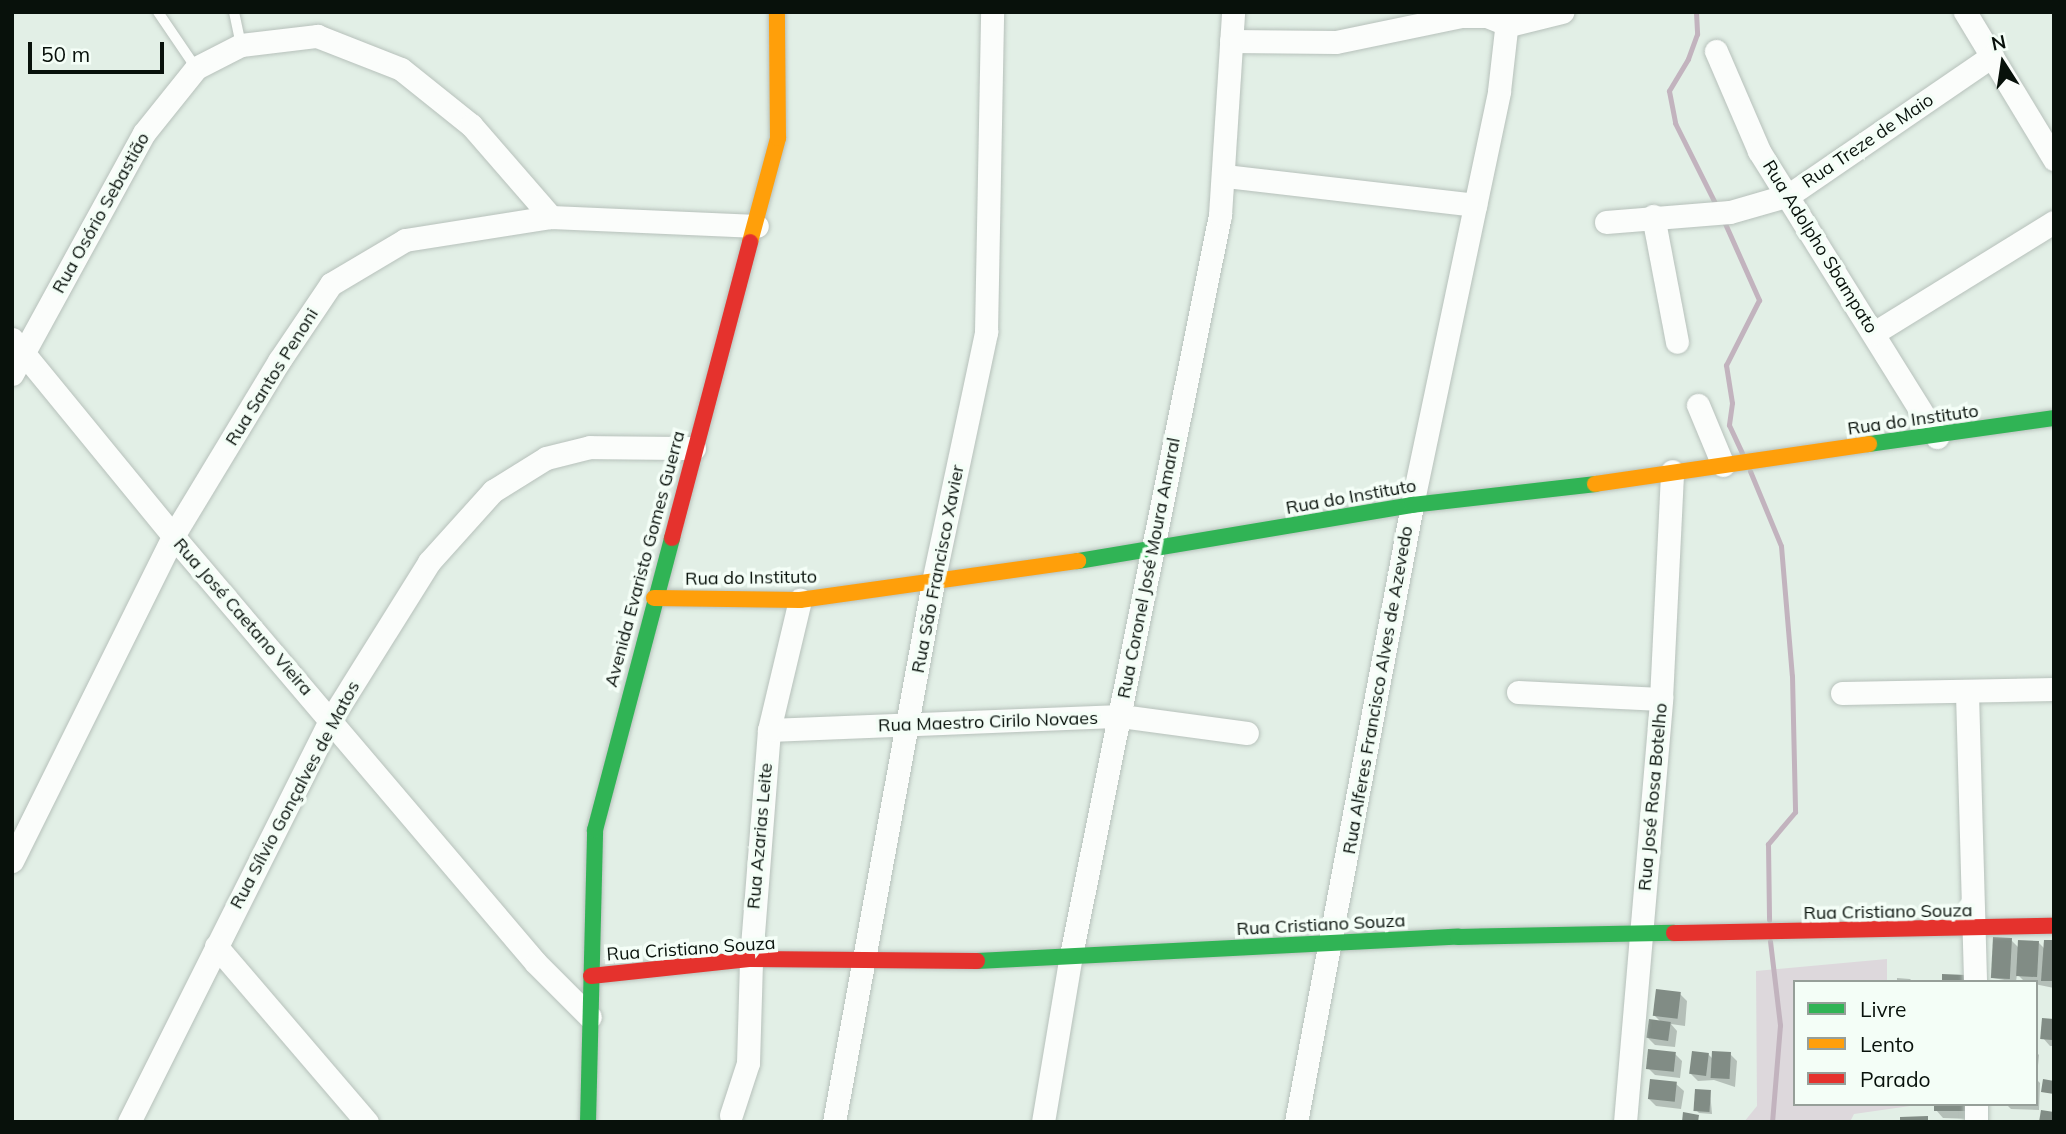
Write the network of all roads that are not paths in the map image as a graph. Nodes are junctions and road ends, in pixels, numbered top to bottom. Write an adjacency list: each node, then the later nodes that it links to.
1 (158, 12): 13 (lane)
2 (234, 12): 10 (lane)
3 (777, 12): 22 (main road, Avenida Evaristo Gomes Guerra)
4 (992, 12): 36 (street, Rua São Francisco Xavier)
5 (1233, 12): 9 (street, Rua Coronel José Moura Amaral)
6 (1562, 12): 8 (street)
7 (1965, 12): 12 (street)
8 (1508, 19): 9 (street); 17 (street, Rua Alferes Francisco Alves de Azevedo)
9 (1231, 41): 15 (street, Rua Coronel José Moura Amaral)
10 (241, 44): 13 (street, Rua Osório Sebastião); 19 (street, Rua Osório Sebastião)
11 (1716, 51): 16 (street, Rua Adolpho Sbampato)
12 (1992, 56): 14 (street); 16 (street, Rua Treze de Maio)
13 (196, 68): 25 (street, Rua Osório Sebastião)
14 (2054, 159)
15 (1225, 176): 17 (street); 35 (street, Rua Coronel José Moura Amaral)
16 (1789, 195): 18 (street, Rua Treze de Maio); 23 (street, Rua Adolpho Sbampato)
17 (1475, 205): 33 (street, Rua Alferes Francisco Alves de Azevedo)
18 (1653, 216): 20 (street, Rua Treze de Maio); 24 (street)
19 (551, 217): 22 (street, Rua Santos Penoni); 34 (street, Rua Santos Penoni)
20 (1605, 222)
21 (2054, 222): 23 (street)
22 (757, 226): 30 (main road, Avenida Evaristo Gomes Guerra)
23 (1874, 333): 29 (street, Rua Adolpho Sbampato)
24 (1677, 342)
25 (18, 346): 26 (street, Rua Osório Sebastião); 34 (street, Rua José Caetano Vieira)
26 (12, 374)
27 (1698, 405): 31 (street)
28 (2054, 418): 29 (main road, Rua do Instituto)
29 (1937, 436): 31 (main road, Rua do Instituto)
30 (694, 448): 37 (main road, Avenida Evaristo Gomes Guerra); 45 (street, Rua Sílvio Gonçalves de Matos)
31 (1723, 465): 32 (main road, Rua do Instituto)
32 (1672, 471): 33 (main road, Rua do Instituto); 43 (street, Rua José Rosa Botelho)
33 (1412, 505): 35 (main road, Rua do Instituto); 53 (street, Rua Alferes Francisco Alves de Azevedo)
34 (173, 536): 45 (street, Rua José Caetano Vieira); 49 (street, Rua Santos Penoni)
35 (1151, 551): 36 (main road, Rua do Instituto); 44 (street, Rua Coronel José Moura Amaral)
36 (933, 582): 38 (main road, Rua do Instituto); 46 (street, Rua São Francisco Xavier)
37 (654, 598): 38 (main road, Rua do Instituto); 58 (main road, Avenida Evaristo Gomes Guerra)
38 (800, 600): 47 (street, Rua Azarias Leite)
39 (2054, 689): 42 (street)
40 (1518, 692): 43 (street)
41 (1842, 693): 42 (street)
42 (1967, 693): 51 (street)
43 (1661, 699): 52 (street, Rua José Rosa Botelho)
44 (1121, 716): 46 (street, Rua Maestro Cirilo Novaes); 48 (street, Rua Maestro Cirilo Novaes); 56 (street, Rua Coronel José Moura Amaral)
45 (331, 719): 54 (street, Rua Sílvio Gonçalves de Matos); 60 (street, Rua José Caetano Vieira)
46 (909, 726): 47 (street, Rua Maestro Cirilo Novaes); 57 (street, Rua São Francisco Xavier)
47 (769, 730): 55 (street, Rua Azarias Leite)
48 (1247, 733)
49 (12, 861)
50 (2054, 926): 51 (main road, Rua Cristiano Souza)
51 (1974, 929): 52 (main road, Rua Cristiano Souza); 59 (street)
52 (1642, 937): 53 (main road, Rua Cristiano Souza); 68 (street, Rua José Rosa Botelho)
53 (1332, 943): 56 (main road, Rua Cristiano Souza); 67 (street, Rua Alferes Francisco Alves de Azevedo)
54 (216, 946): 62 (street, Rua Sílvio Gonçalves de Matos); 63 (street)
55 (751, 959): 57 (main road, Rua Cristiano Souza); 58 (main road, Rua Cristiano Souza); 61 (street, Rua Azarias Leite)
56 (1070, 960): 57 (main road, Rua Cristiano Souza); 66 (street, Rua Coronel José Moura Amaral)
57 (860, 963): 65 (street, Rua São Francisco Xavier)
58 (591, 976): 60 (main road, Avenida Evaristo Gomes Guerra)
59 (1975, 980)
60 (590, 1017): 64 (main road, Avenida Evaristo Gomes Guerra)
61 (731, 1115)
62 (129, 1122)
63 (367, 1122)
64 (588, 1122)
65 (834, 1122)
66 (1043, 1122)
67 (1296, 1122)
68 (1625, 1122)

